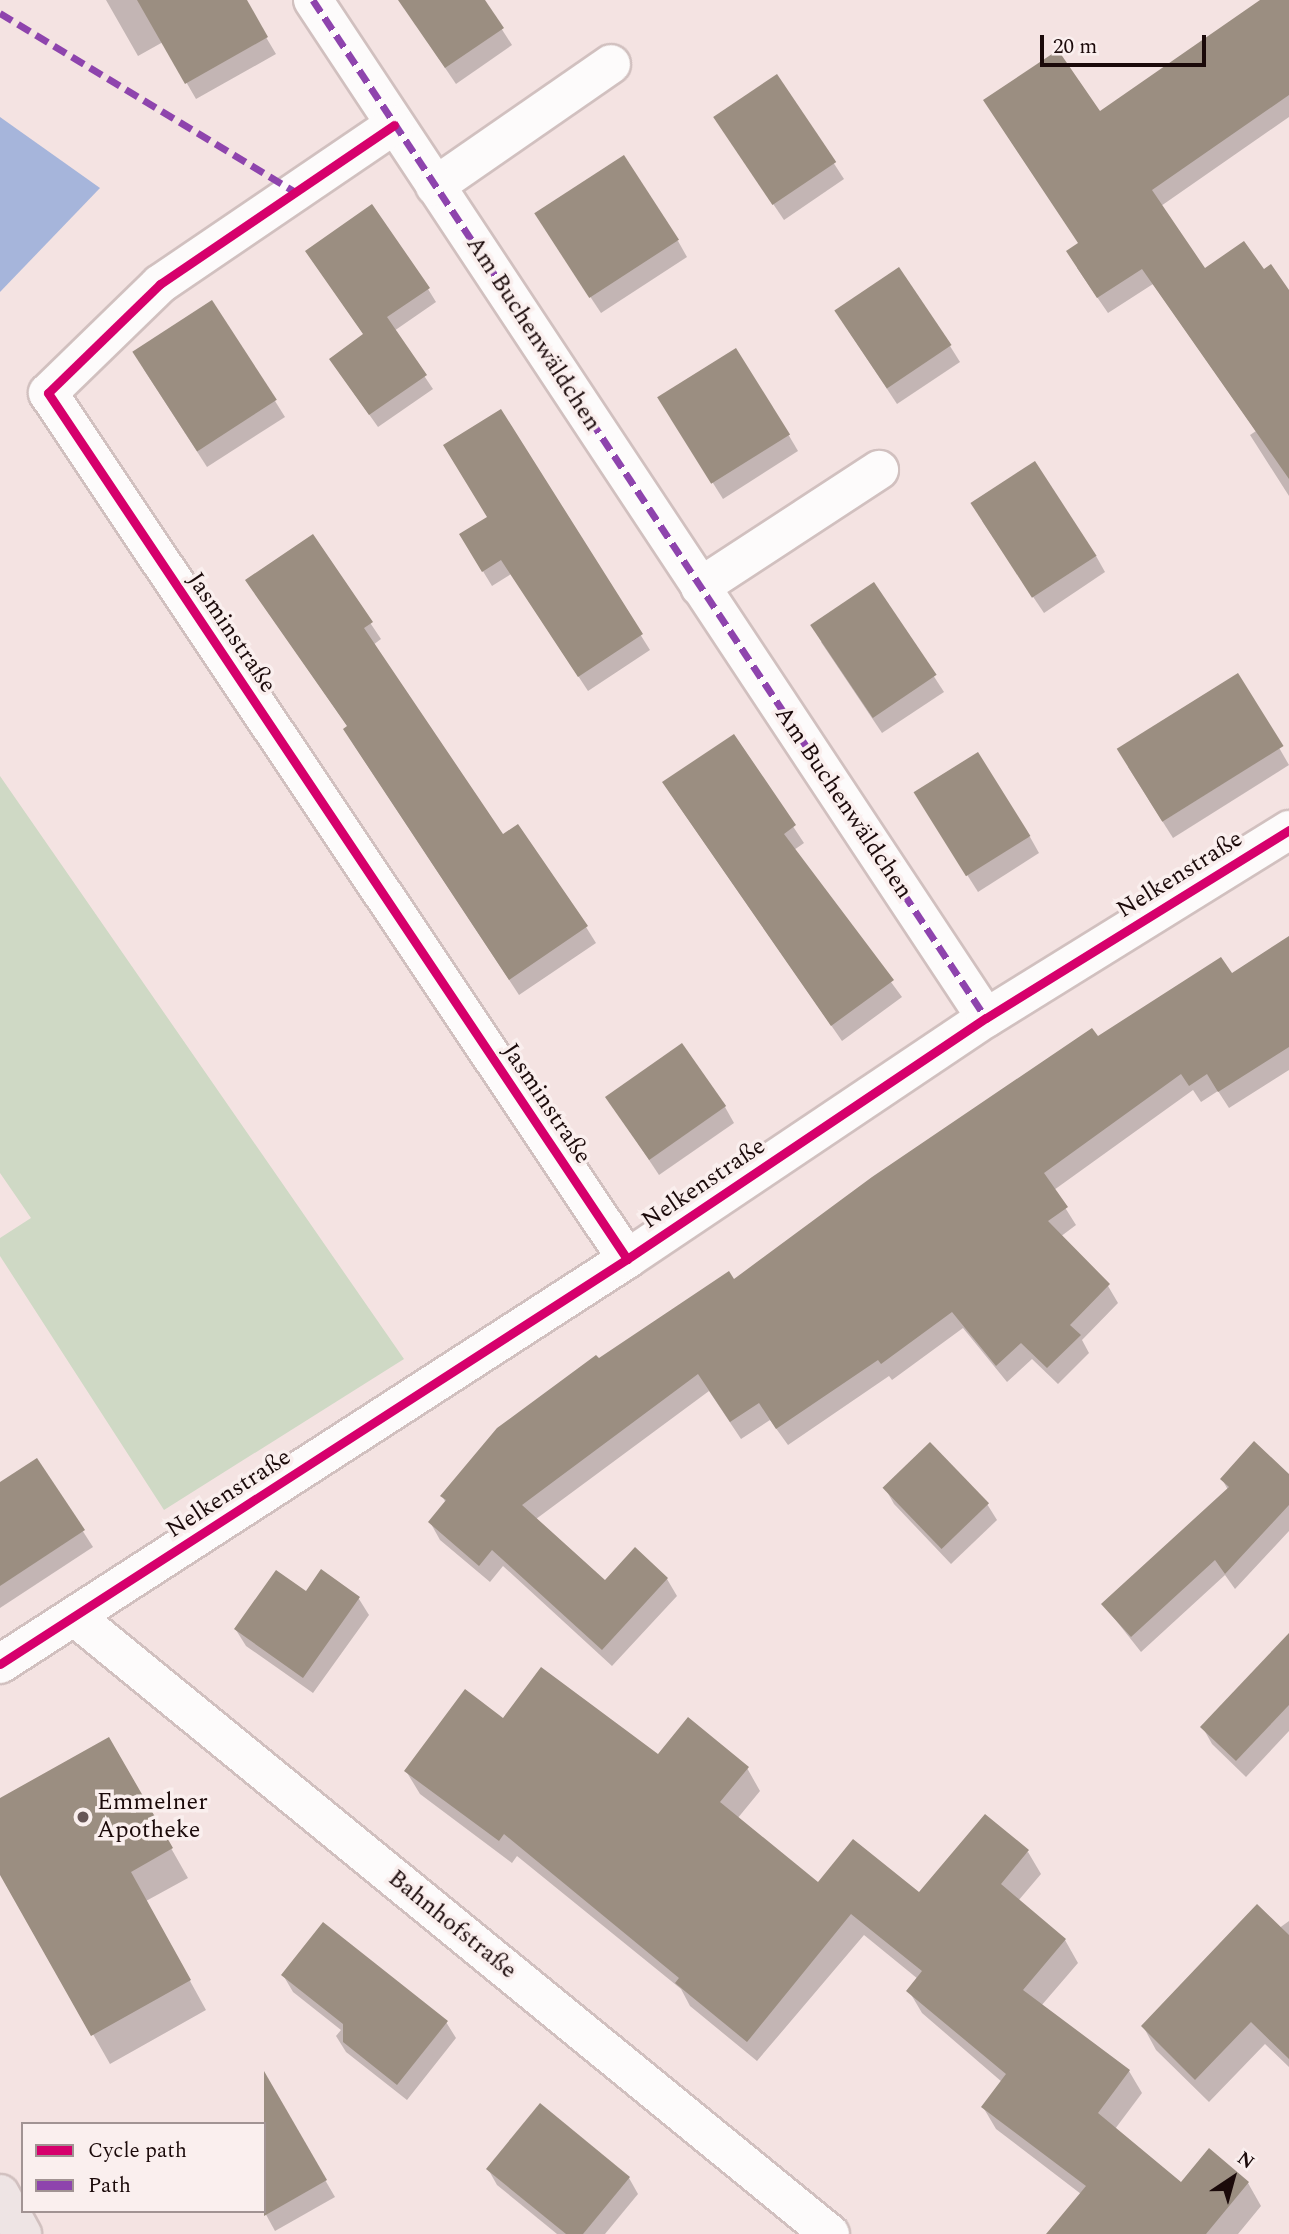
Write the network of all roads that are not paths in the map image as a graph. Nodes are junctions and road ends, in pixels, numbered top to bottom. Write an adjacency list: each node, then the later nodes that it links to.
1 (313, 0): 3 (street, Am Buchenwäldchen)
2 (611, 64): 4 (street)
3 (394, 125): 4 (street, Am Buchenwäldchen); 9 (street, Jasminstraße)
4 (435, 186): 6 (street, Am Buchenwäldchen)
5 (878, 470): 6 (street)
6 (700, 587): 8 (street, Am Buchenwäldchen)
7 (1289, 830): 8 (street, Nelkenstraße)
8 (986, 1018): 9 (street, Nelkenstraße)
9 (627, 1259): 10 (street, Nelkenstraße)
10 (75, 1617): 11 (street, Nelkenstraße); 14 (street, Bahnhofstraße)
11 (0, 1664)
12 (0, 2194): 13 (main road)
13 (22, 2234)
14 (830, 2234)

